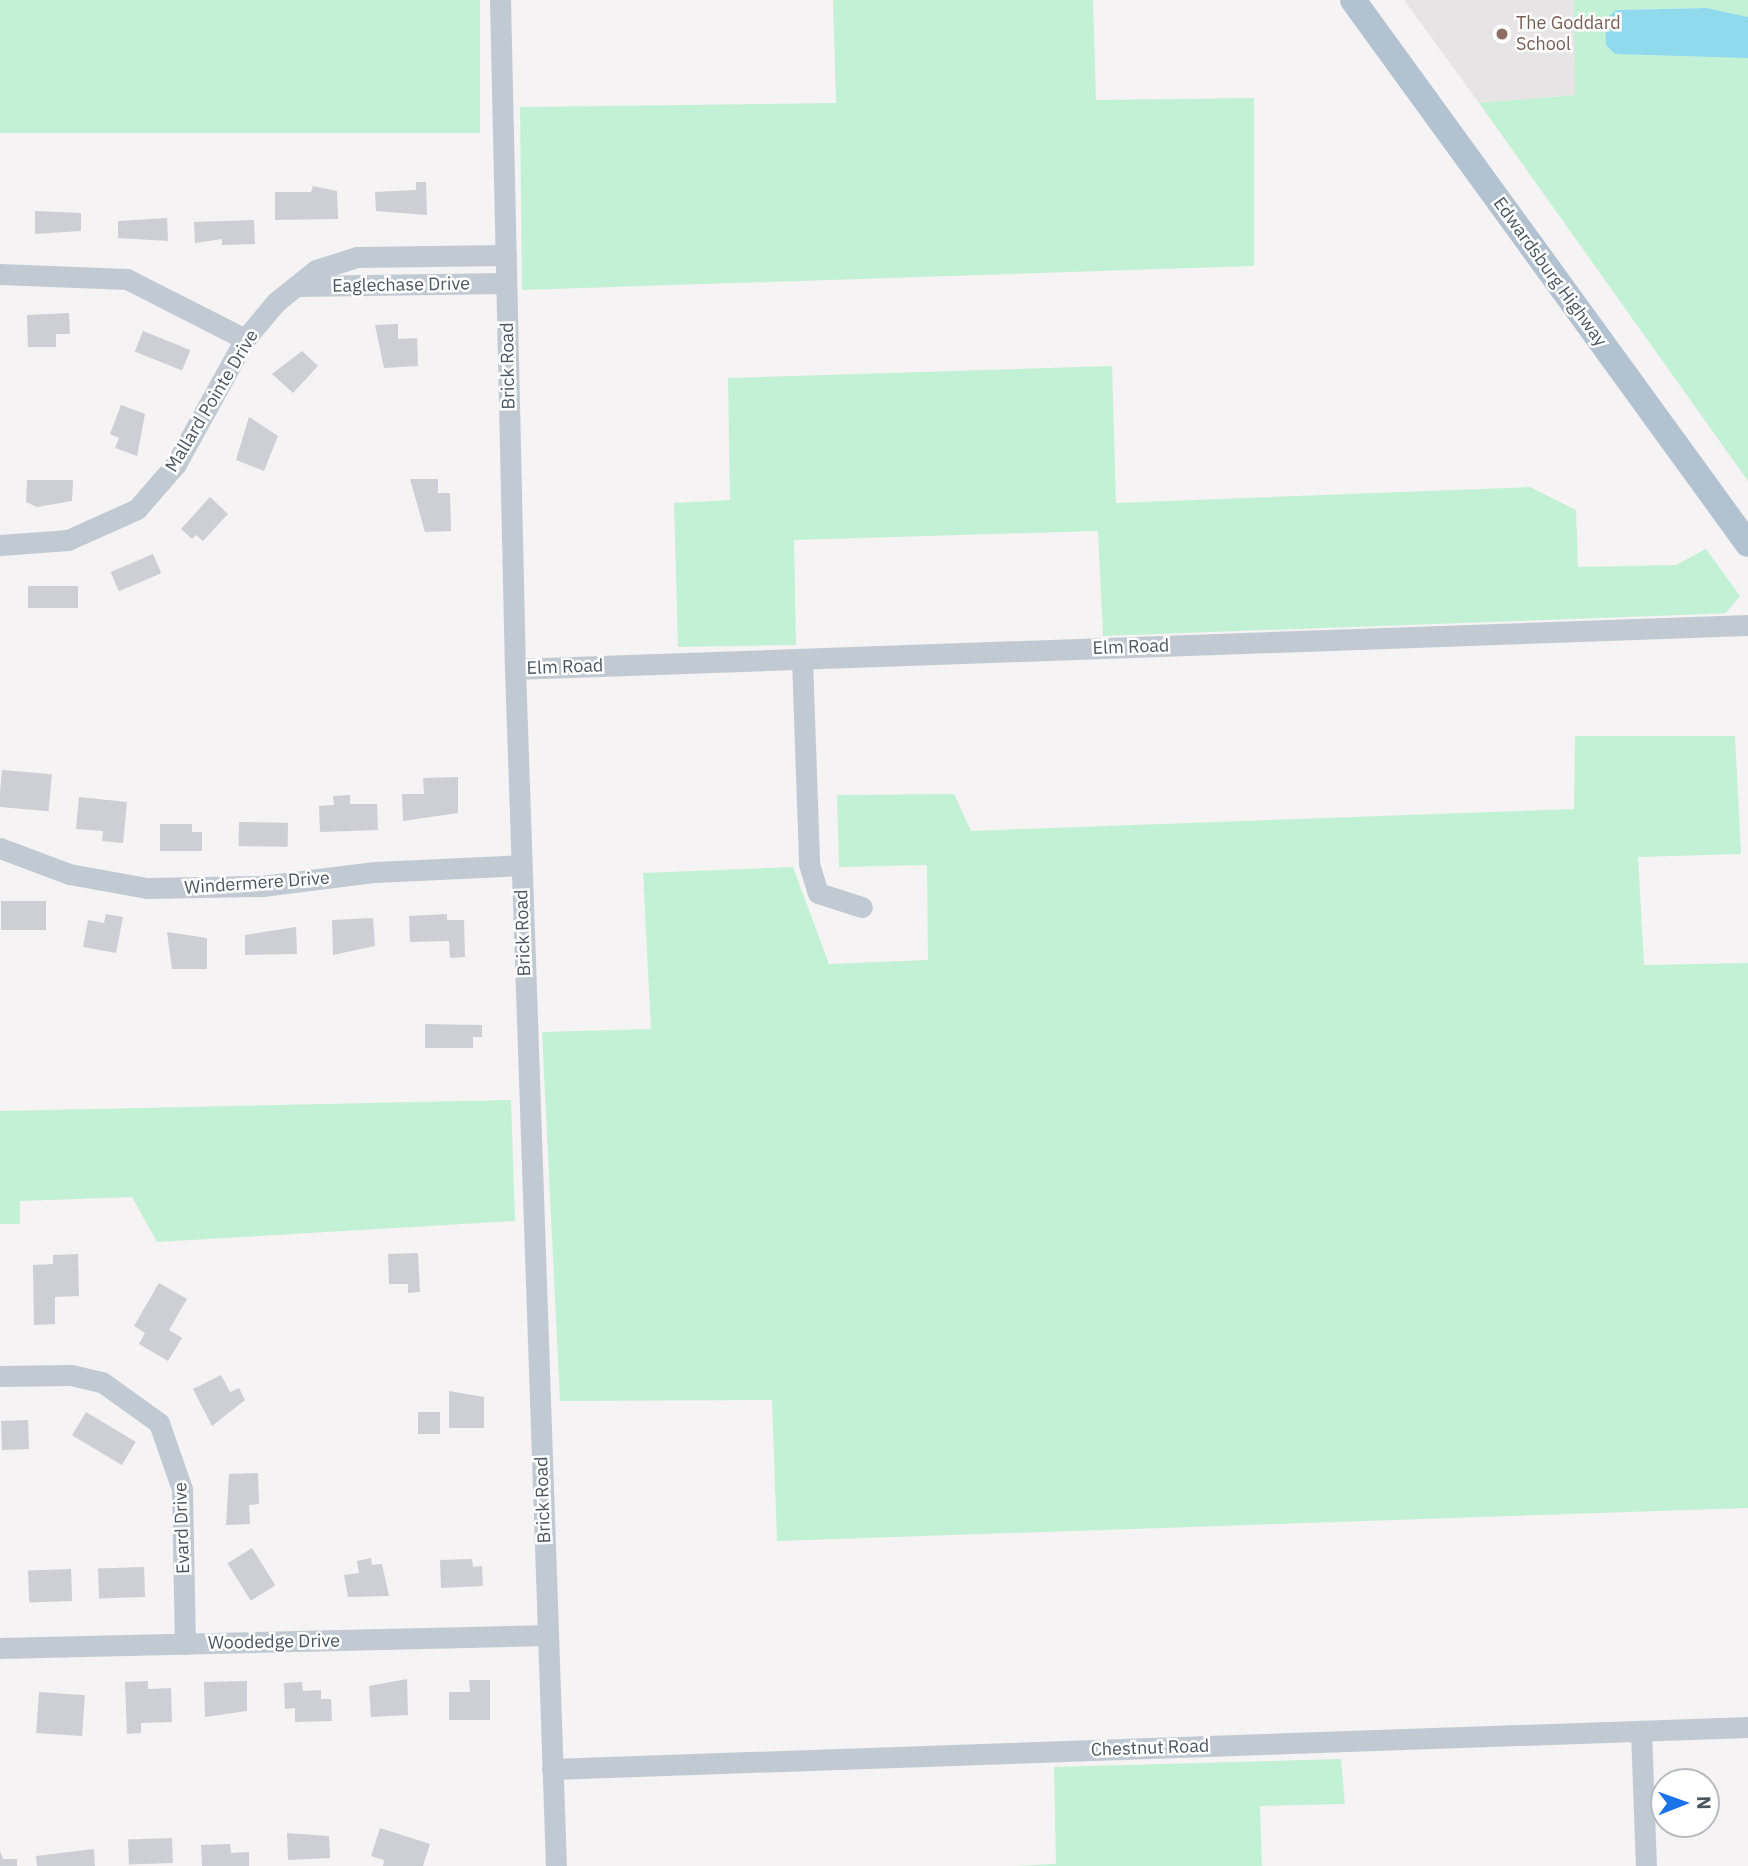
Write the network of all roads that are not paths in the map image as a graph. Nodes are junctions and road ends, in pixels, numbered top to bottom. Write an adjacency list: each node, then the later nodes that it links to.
1 (500, 0): 3 (street, Brick Road)
2 (1353, 0): 8 (main road, Edwardsburg Highway)
3 (506, 255): 5 (street, Brick Road); 6 (street, Mallard Pointe Drive)
4 (0, 274): 7 (street)
5 (506, 283): 6 (street, Eaglechase Drive); 12 (street, Brick Road)
6 (296, 286): 7 (street, Mallard Pointe Drive)
7 (245, 339): 9 (street, Mallard Pointe Drive)
8 (1748, 544)
9 (0, 545)
10 (1748, 625): 11 (street, Elm Road)
11 (802, 659): 12 (street, Elm Road); 15 (street)
12 (514, 669): 14 (street, Brick Road)
13 (0, 848): 14 (street, Windermere Drive)
14 (521, 865): 17 (street, Brick Road)
15 (862, 907)
16 (0, 1376): 18 (street, Evard Drive)
17 (548, 1634): 18 (street, Woodedge Drive); 22 (street, Brick Road)
18 (185, 1644): 19 (street, Woodedge Drive)
19 (0, 1648)
20 (1748, 1727): 21 (street, Chestnut Road)
21 (1641, 1731): 22 (street, Chestnut Road); 24 (street)
22 (552, 1769): 23 (street, Brick Road)
23 (555, 1866)
24 (1646, 1866)

